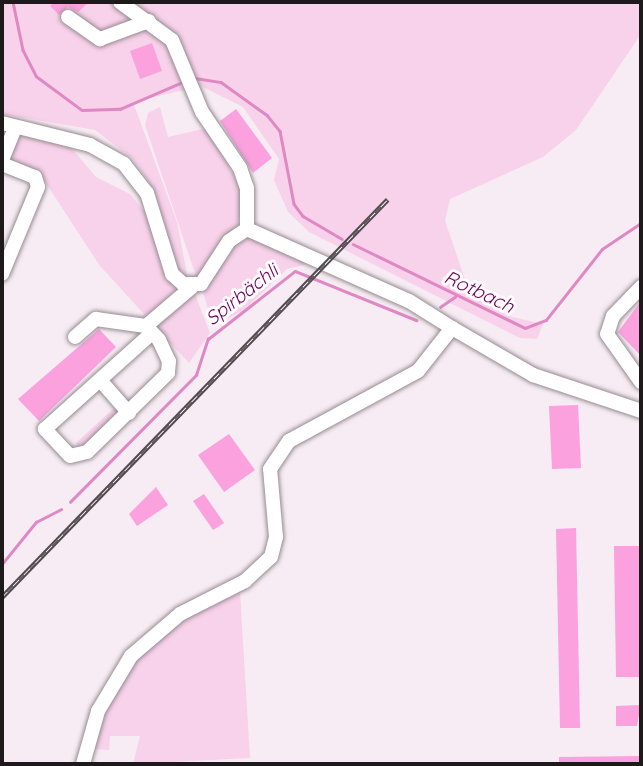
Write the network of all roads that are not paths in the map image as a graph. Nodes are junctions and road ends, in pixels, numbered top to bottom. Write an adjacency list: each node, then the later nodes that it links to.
1 (120, 2): 3 (street)
2 (68, 17): 3 (street)
3 (149, 21): 6 (street)
4 (9, 125): 5 (street); 8 (street)
5 (2, 162): 7 (street)
6 (247, 229): 8 (street); 10 (street)
7 (2, 274)
8 (192, 287): 11 (street)
9 (641, 287): 14 (street)
10 (452, 328): 15 (street); 17 (street)
11 (149, 329): 12 (street); 13 (street); 16 (street)
12 (75, 337)
13 (100, 380): 16 (street); 16 (street)
14 (641, 382)
15 (641, 411)
16 (129, 413)
17 (83, 764)

